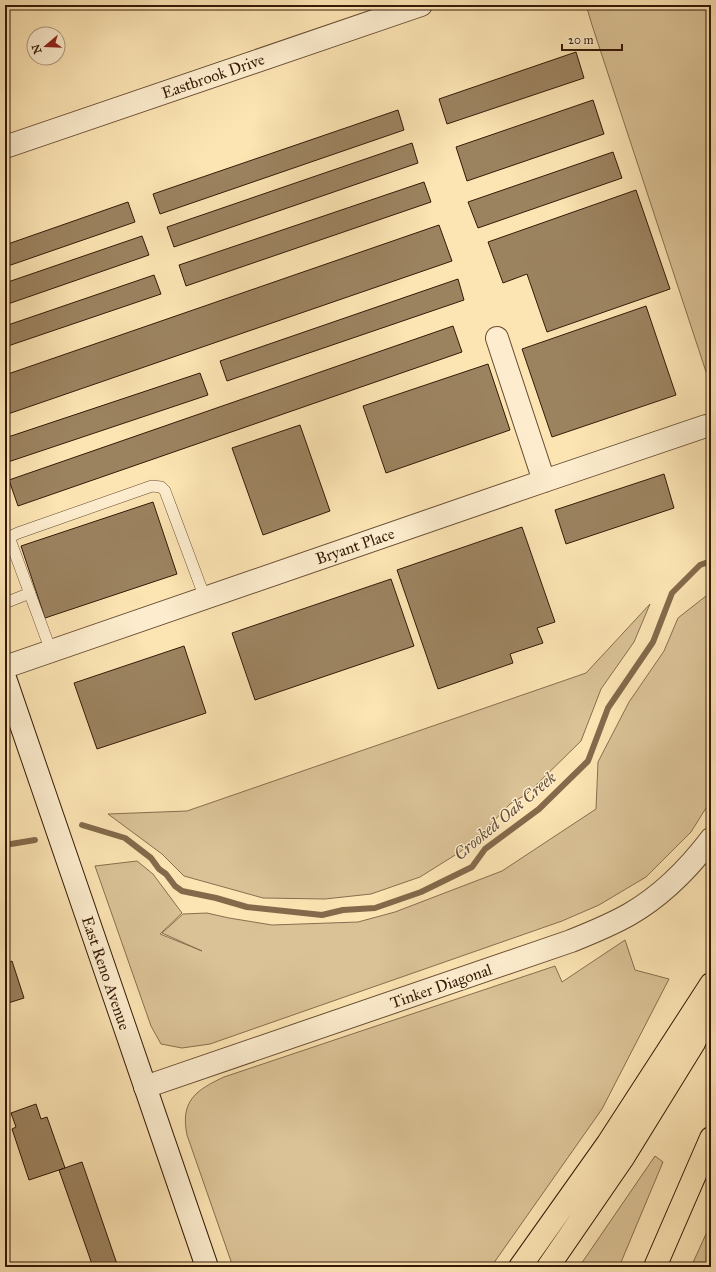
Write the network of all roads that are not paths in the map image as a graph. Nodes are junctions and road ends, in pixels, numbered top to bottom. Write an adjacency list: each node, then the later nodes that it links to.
1 (421, 5): 2 (street, Eastbrook Drive)
2 (5, 147)
3 (498, 338): 5 (street)
4 (706, 426): 5 (street, Bryant Place)
5 (544, 480): 8 (street, Bryant Place)
6 (7, 538): 7 (lane); 8 (lane)
7 (30, 593): 9 (lane); 10 (lane)
8 (205, 598): 10 (street, Bryant Place)
9 (5, 603)
10 (51, 651): 11 (street, Bryant Place)
11 (5, 667)
12 (6, 686): 16 (street, East Reno Avenue)
13 (711, 839): 16 (street, Tinker Diagonal)
14 (711, 984): 19 (highway)
15 (711, 1005): 20 (highway)
16 (145, 1087): 18 (street, East Reno Avenue)
17 (711, 1138): 21 (highway)
18 (207, 1267)
19 (520, 1267)
20 (548, 1267)
21 (655, 1267)

